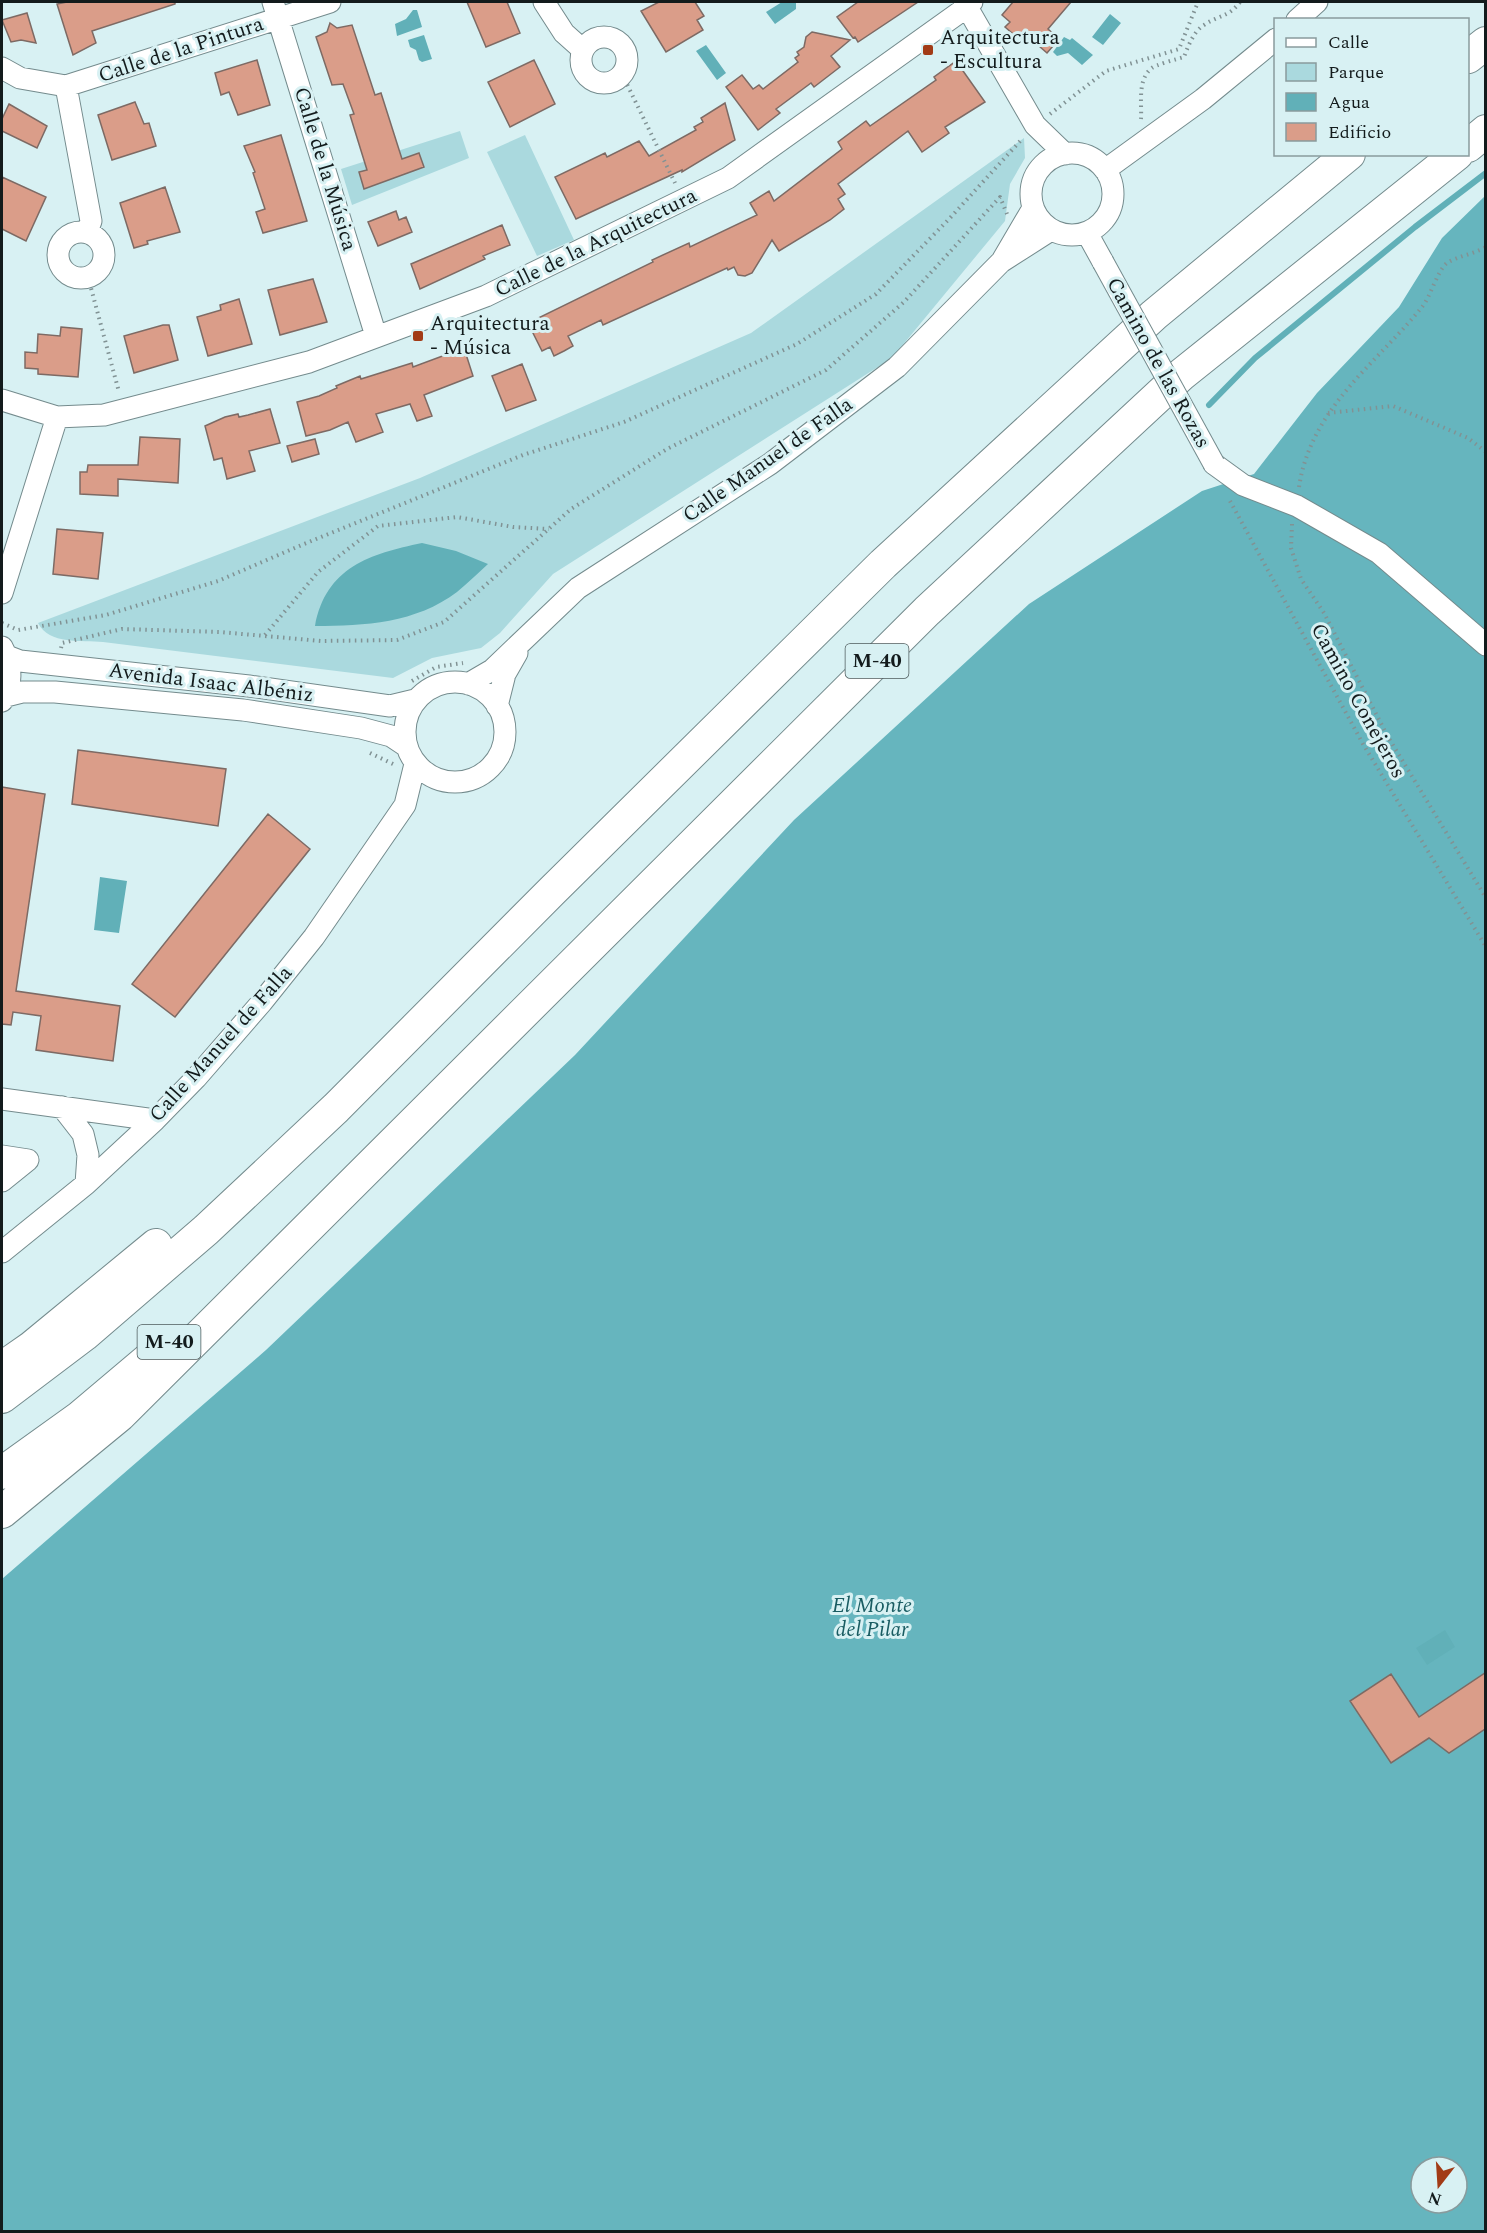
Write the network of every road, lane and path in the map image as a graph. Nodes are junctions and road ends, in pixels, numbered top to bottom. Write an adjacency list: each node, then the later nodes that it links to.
1 (330, 2): 7 (street, Calle de la Pintura)
2 (544, 2): 11 (street)
3 (1198, 2): 16 (path)
4 (1240, 2): 18 (path)
5 (1317, 2): 8 (street)
6 (967, 3): 16 (street); 25 (street, Calle de la Arquitectura)
7 (276, 10): 15 (street, Calle de la Pintura); 34 (street, Calle de la Música)
8 (1299, 18)
9 (1274, 40): 18 (street)
10 (1485, 43): 12 (highway)
11 (583, 50): 14 (street); 14 (street)
12 (1469, 55)
13 (2, 68): 15 (street, Calle de la Pintura)
14 (622, 74): 25 (path)
15 (66, 86): 29 (street)
16 (1035, 124): 20 (street); 23 (street); 44 (path)
17 (1485, 131): 19 (highway)
18 (1150, 139): 24 (street)
19 (1469, 144)
20 (1065, 154): 23 (street); 24 (street)
21 (1347, 156): 62 (highway, M-40)
22 (1454, 156): 66 (highway, M-40)
23 (1042, 166): 26 (street)
24 (1105, 170): 30 (street)
25 (684, 200): 34 (street, Calle de la Arquitectura)
26 (1033, 208): 28 (street); 32 (street, Calle Manuel de Falla)
27 (1011, 223): 42 (path)
28 (1051, 230): 30 (street); 32 (street, Calle Manuel de Falla)
29 (87, 232): 33 (street); 33 (street)
30 (1087, 233): 40 (street, Camino de las Rozas, bridge)
31 (1485, 247): 37 (path)
32 (1001, 262): 46 (street, Calle Manuel de Falla)
33 (88, 277): 36 (path)
34 (376, 336): 36 (street, Calle de la Arquitectura)
35 (2, 400): 38 (street, Calle de la Arquitectura)
36 (124, 410): 38 (street, Calle de la Arquitectura)
37 (1327, 413): 39 (path); 41 (path)
38 (57, 417): 43 (street)
39 (1485, 452)
40 (1214, 464): 41 (street); 58 (path, Camino Conejeros)
41 (1297, 506): 47 (street); 57 (path)
42 (549, 529): 45 (path); 45 (path)
43 (2, 593)
44 (2, 623)
45 (264, 636): 49 (path)
46 (523, 642): 50 (street, Calle Manuel de Falla); 53 (street, Calle Manuel de Falla)
47 (1485, 645)
48 (4, 652): 49 (street, Avenida Isaac Albéniz); 51 (street)
49 (59, 665): 52 (street, Avenida Isaac Albéniz)
50 (468, 684): 52 (street); 53 (street)
51 (4, 698): 54 (street, Avenida Isaac Albéniz)
52 (415, 700): 54 (street)
53 (497, 706): 55 (street)
54 (410, 755): 55 (street); 56 (street, Calle Manuel de Falla)
55 (444, 782): 56 (street, Calle Manuel de Falla)
56 (405, 805): 61 (street, Calle Manuel de Falla)
57 (1485, 898)
58 (1485, 947)
59 (2, 1099): 60 (street)
60 (62, 1107): 61 (street); 65 (street)
61 (155, 1120): 65 (street, Calle Manuel de Falla)
62 (309, 1134): 68 (highway); 69 (highway, M-40)
63 (2, 1156): 64 (street)
64 (2, 1181)
65 (86, 1184): 67 (street, Calle Manuel de Falla)
66 (332, 1205): 70 (highway, M-40); 71 (highway)
67 (2, 1252)
68 (2, 1366)
69 (2, 1397)
70 (2, 1473)
71 (2, 1512)

